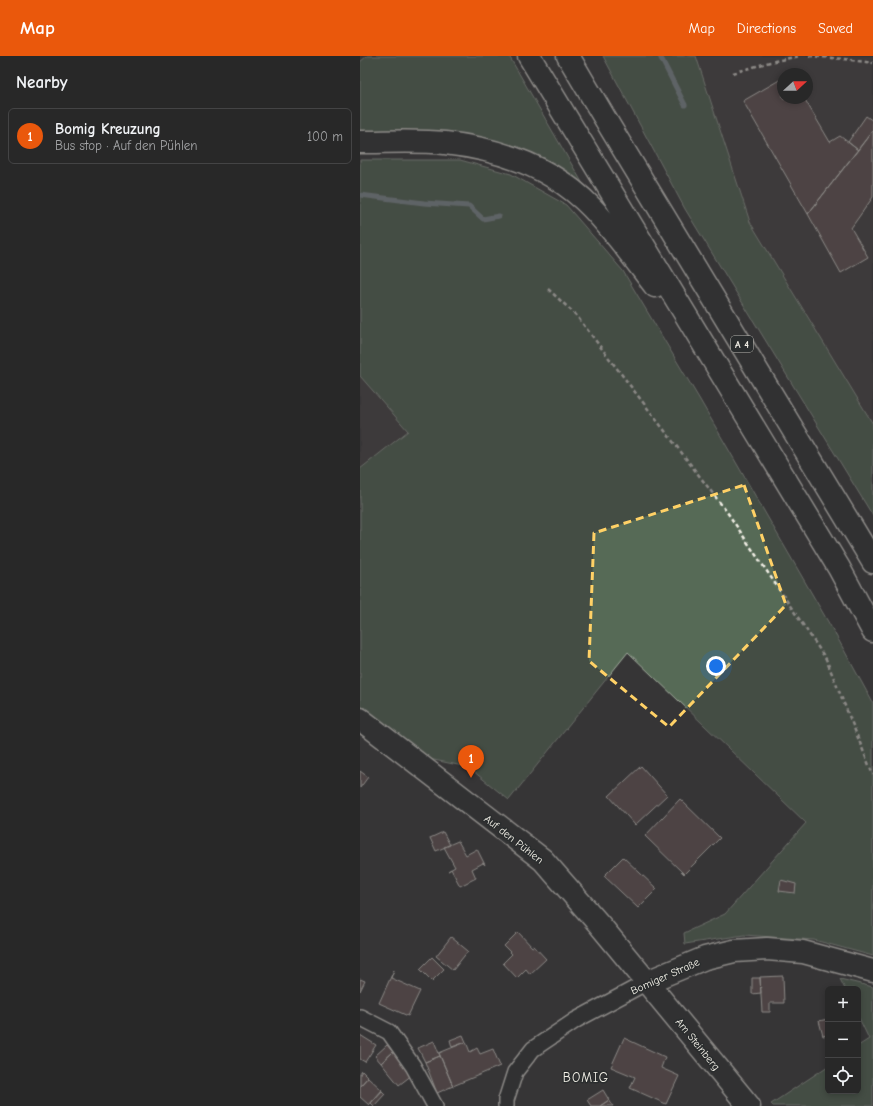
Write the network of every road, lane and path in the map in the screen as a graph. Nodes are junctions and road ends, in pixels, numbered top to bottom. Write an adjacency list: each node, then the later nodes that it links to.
1 (529, 56): 9 (main road)
2 (568, 56): 10 (main road, A 4)
3 (800, 56): 6 (path)
4 (809, 56): 5 (path)
5 (873, 63)
6 (733, 73)
7 (360, 142): 9 (main road)
8 (548, 289): 13 (path)
9 (716, 364): 11 (main road)
10 (873, 562)
11 (873, 631)
12 (360, 719): 15 (main road, Auf den Pühlen)
13 (873, 775)
14 (873, 971): 15 (main road, Bomiger Straße)
15 (647, 982): 18 (street, Bomiger Straße); 19 (main road, Am Steinberg)
16 (360, 1017): 17 (street)
17 (434, 1106)
18 (506, 1106)
19 (748, 1106)

